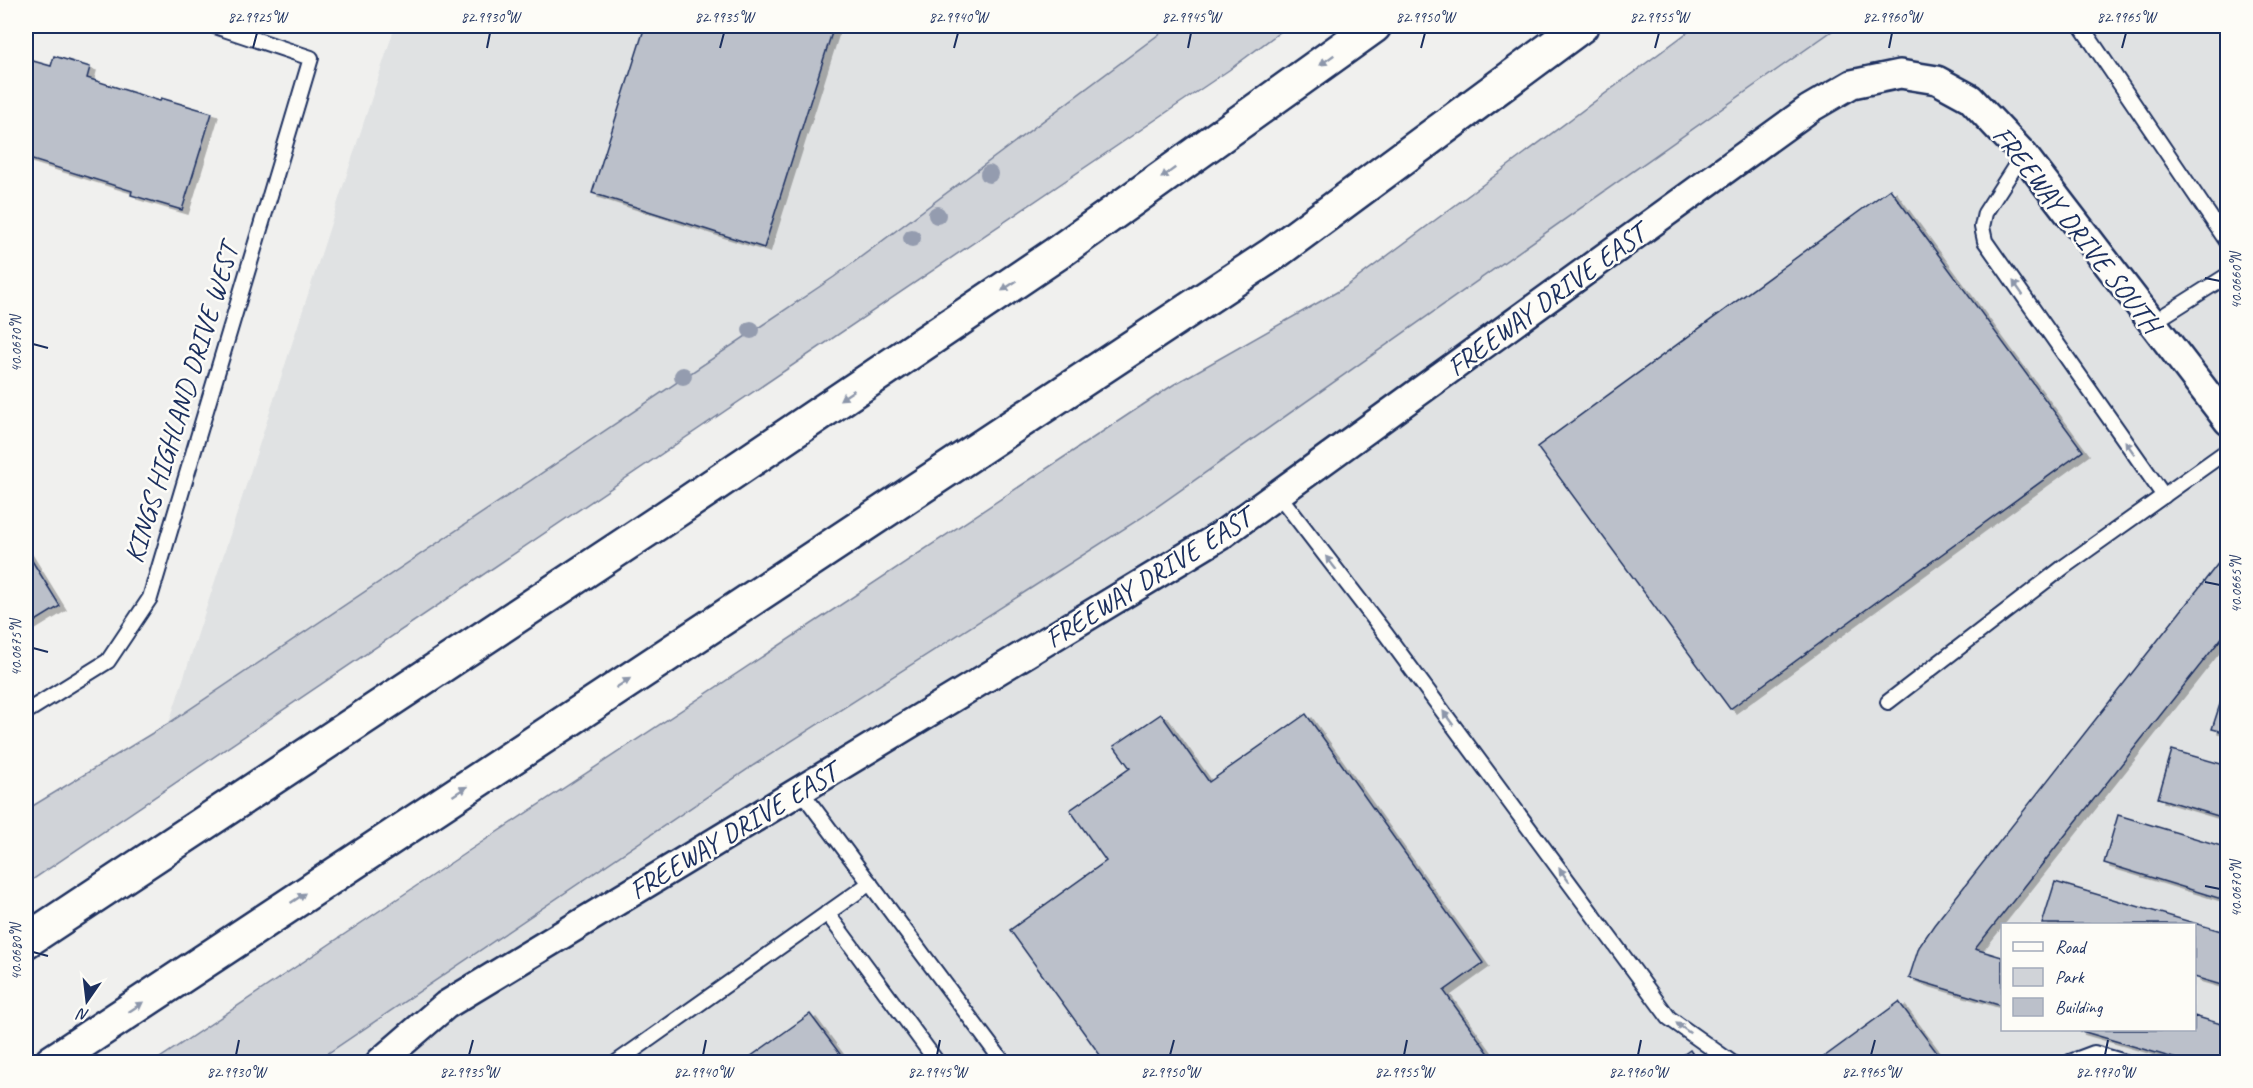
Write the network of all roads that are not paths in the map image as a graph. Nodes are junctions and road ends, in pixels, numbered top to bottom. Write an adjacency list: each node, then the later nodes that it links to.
1 (215, 26): 15 (lane, KINGS HIGHLAND DRIVE WEST)
2 (1374, 26): 19 (highway, one-way to 19)
3 (1581, 26): 20 (highway, one-way to 3)
4 (2081, 26): 7 (lane)
5 (1900, 74): 6 (street, FREEWAY DRIVE SOUTH); 12 (street, FREEWAY DRIVE EAST)
6 (2024, 154): 9 (street, FREEWAY DRIVE SOUTH); 13 (lane, one-way to 6)
7 (2228, 243)
8 (2228, 274): 9 (lane)
9 (2152, 323): 10 (street, FREEWAY DRIVE SOUTH)
10 (2228, 421)
11 (2228, 450): 13 (lane)
12 (1278, 494): 16 (street, FREEWAY DRIVE EAST); 25 (lane, one-way to 12)
13 (2164, 496): 14 (lane)
14 (1888, 702)
15 (26, 712)
16 (801, 790): 17 (lane); 21 (street, FREEWAY DRIVE EAST)
17 (870, 883): 18 (lane); 24 (lane)
18 (827, 913): 22 (lane); 23 (lane)
19 (26, 941)
20 (52, 1062)
21 (380, 1062)
22 (617, 1062)
23 (937, 1062)
24 (1003, 1062)
25 (1731, 1062)
26 (2070, 1062): 27 (lane)
27 (2125, 1062)

